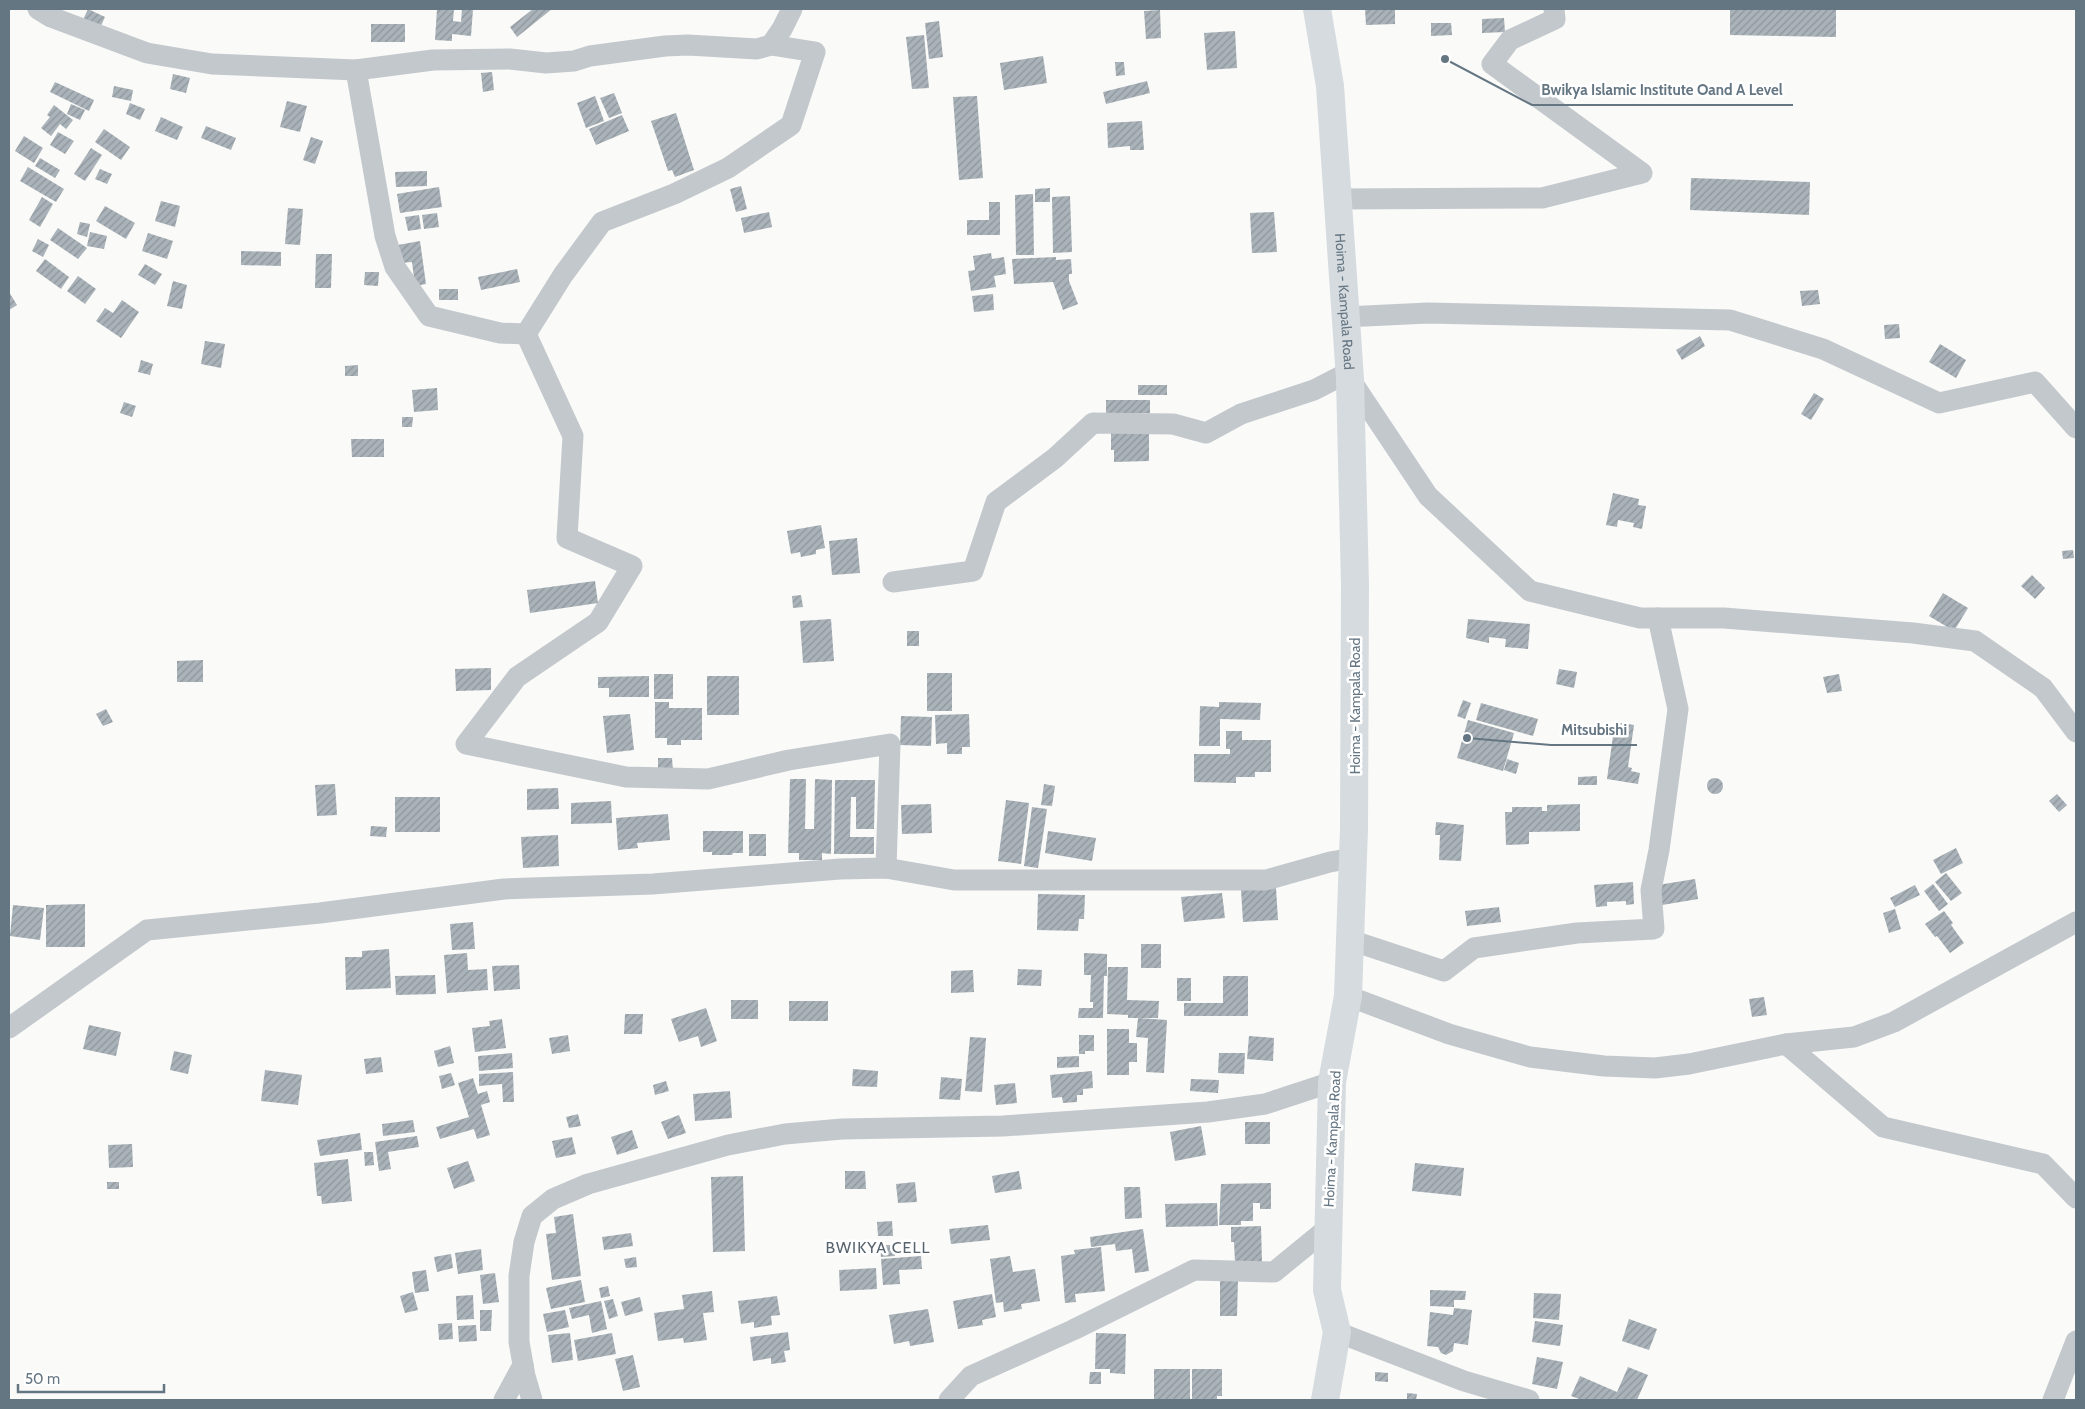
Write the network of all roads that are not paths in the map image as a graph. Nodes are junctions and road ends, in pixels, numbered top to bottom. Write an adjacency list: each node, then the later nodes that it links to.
1 (38, 9): 6 (street)
2 (792, 9): 5 (street)
3 (1317, 9): 7 (main road, Hoima - Kampala Road)
4 (1554, 9): 7 (street)
5 (770, 45): 6 (street); 9 (street)
6 (356, 70): 9 (street)
7 (1338, 199): 8 (main road, Hoima - Kampala Road)
8 (1345, 317): 10 (main road, Hoima - Kampala Road); 11 (street)
9 (526, 334): 16 (street)
10 (1349, 376): 12 (street); 13 (street); 15 (main road, Hoima - Kampala Road)
11 (2076, 428)
12 (893, 582)
13 (1658, 618): 14 (street); 18 (street)
14 (2076, 732)
15 (1352, 858): 16 (street); 18 (main road, Hoima - Kampala Road)
16 (886, 868): 20 (street)
17 (2076, 922): 21 (street)
18 (1350, 940): 19 (main road, Hoima - Kampala Road)
19 (1348, 996): 21 (street); 22 (main road, Hoima - Kampala Road)
20 (9, 1028)
21 (1786, 1044): 23 (street)
22 (1332, 1082): 24 (main road, Hoima - Kampala Road); 27 (street)
23 (2076, 1198)
24 (1328, 1228): 25 (main road, Hoima - Kampala Road); 30 (street)
25 (1337, 1332): 31 (main road, Hoima - Kampala Road); 32 (street)
26 (2076, 1341): 33 (street)
27 (523, 1365): 28 (street); 29 (street)
28 (504, 1400)
29 (532, 1400)
30 (949, 1400)
31 (1325, 1400)
32 (1529, 1400)
33 (2053, 1400)

